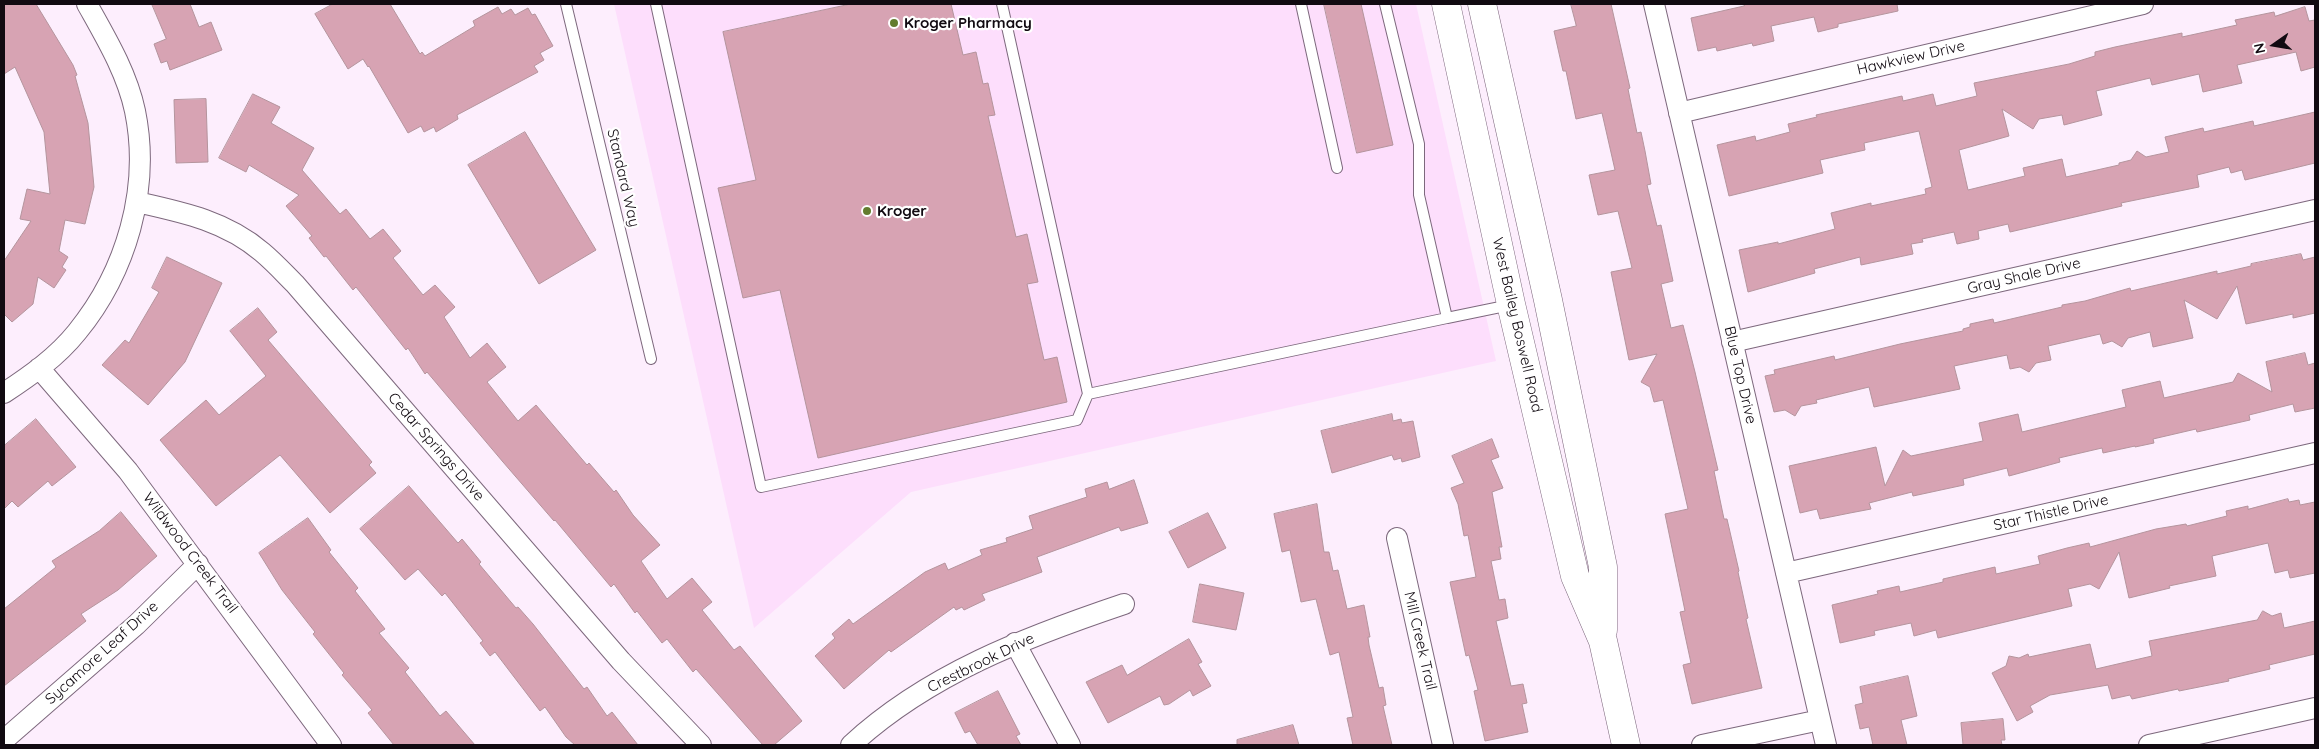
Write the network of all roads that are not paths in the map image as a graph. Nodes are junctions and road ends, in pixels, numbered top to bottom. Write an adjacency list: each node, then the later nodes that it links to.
1 (87, 4): 13 (street)
2 (566, 4): 18 (lane, Standard Way)
3 (656, 4): 21 (lane)
4 (1002, 4): 21 (lane)
5 (1301, 4): 12 (lane)
6 (1385, 4): 16 (lane)
7 (1446, 4): 15 (main road, West Bailey Boswell Road)
8 (1482, 4): 27 (main road, West Bailey Boswell Road)
9 (1654, 4): 11 (street, Blue Top Drive)
10 (2143, 4): 11 (street, Hawkview Drive)
11 (1679, 113): 17 (street, Blue Top Drive)
12 (1337, 168)
13 (137, 202): 19 (street); 33 (street, Cedar Springs Drive)
14 (2315, 210): 17 (street, Gray Shale Drive)
15 (1511, 304): 16 (lane); 27 (main road, West Bailey Boswell Road)
16 (1447, 318): 21 (lane)
17 (1732, 342): 25 (street, Blue Top Drive)
18 (651, 359)
19 (39, 368): 20 (street); 24 (street, Wildwood Creek Trail)
20 (4, 393)
21 (1088, 394)
22 (2315, 453): 25 (street, Star Thistle Drive)
23 (1397, 538): 36 (street, Mill Creek Trail)
24 (198, 564): 31 (street, Sycamore Leaf Drive); 32 (street, Wildwood Creek Trail)
25 (1786, 573): 30 (street, Blue Top Drive)
26 (1124, 604): 28 (street, Crestbrook Drive)
27 (1603, 641): 37 (main road, West Bailey Boswell Road)
28 (1015, 643): 34 (street, Crestbrook Drive); 35 (street)
29 (2315, 708): 40 (street)
30 (1820, 720): 38 (street); 39 (street, Blue Top Drive)
31 (4, 740)
32 (331, 745)
33 (701, 745)
34 (851, 745)
35 (1070, 745)
36 (1443, 745)
37 (1626, 745)
38 (1702, 745)
39 (1826, 745)
40 (2149, 745)

